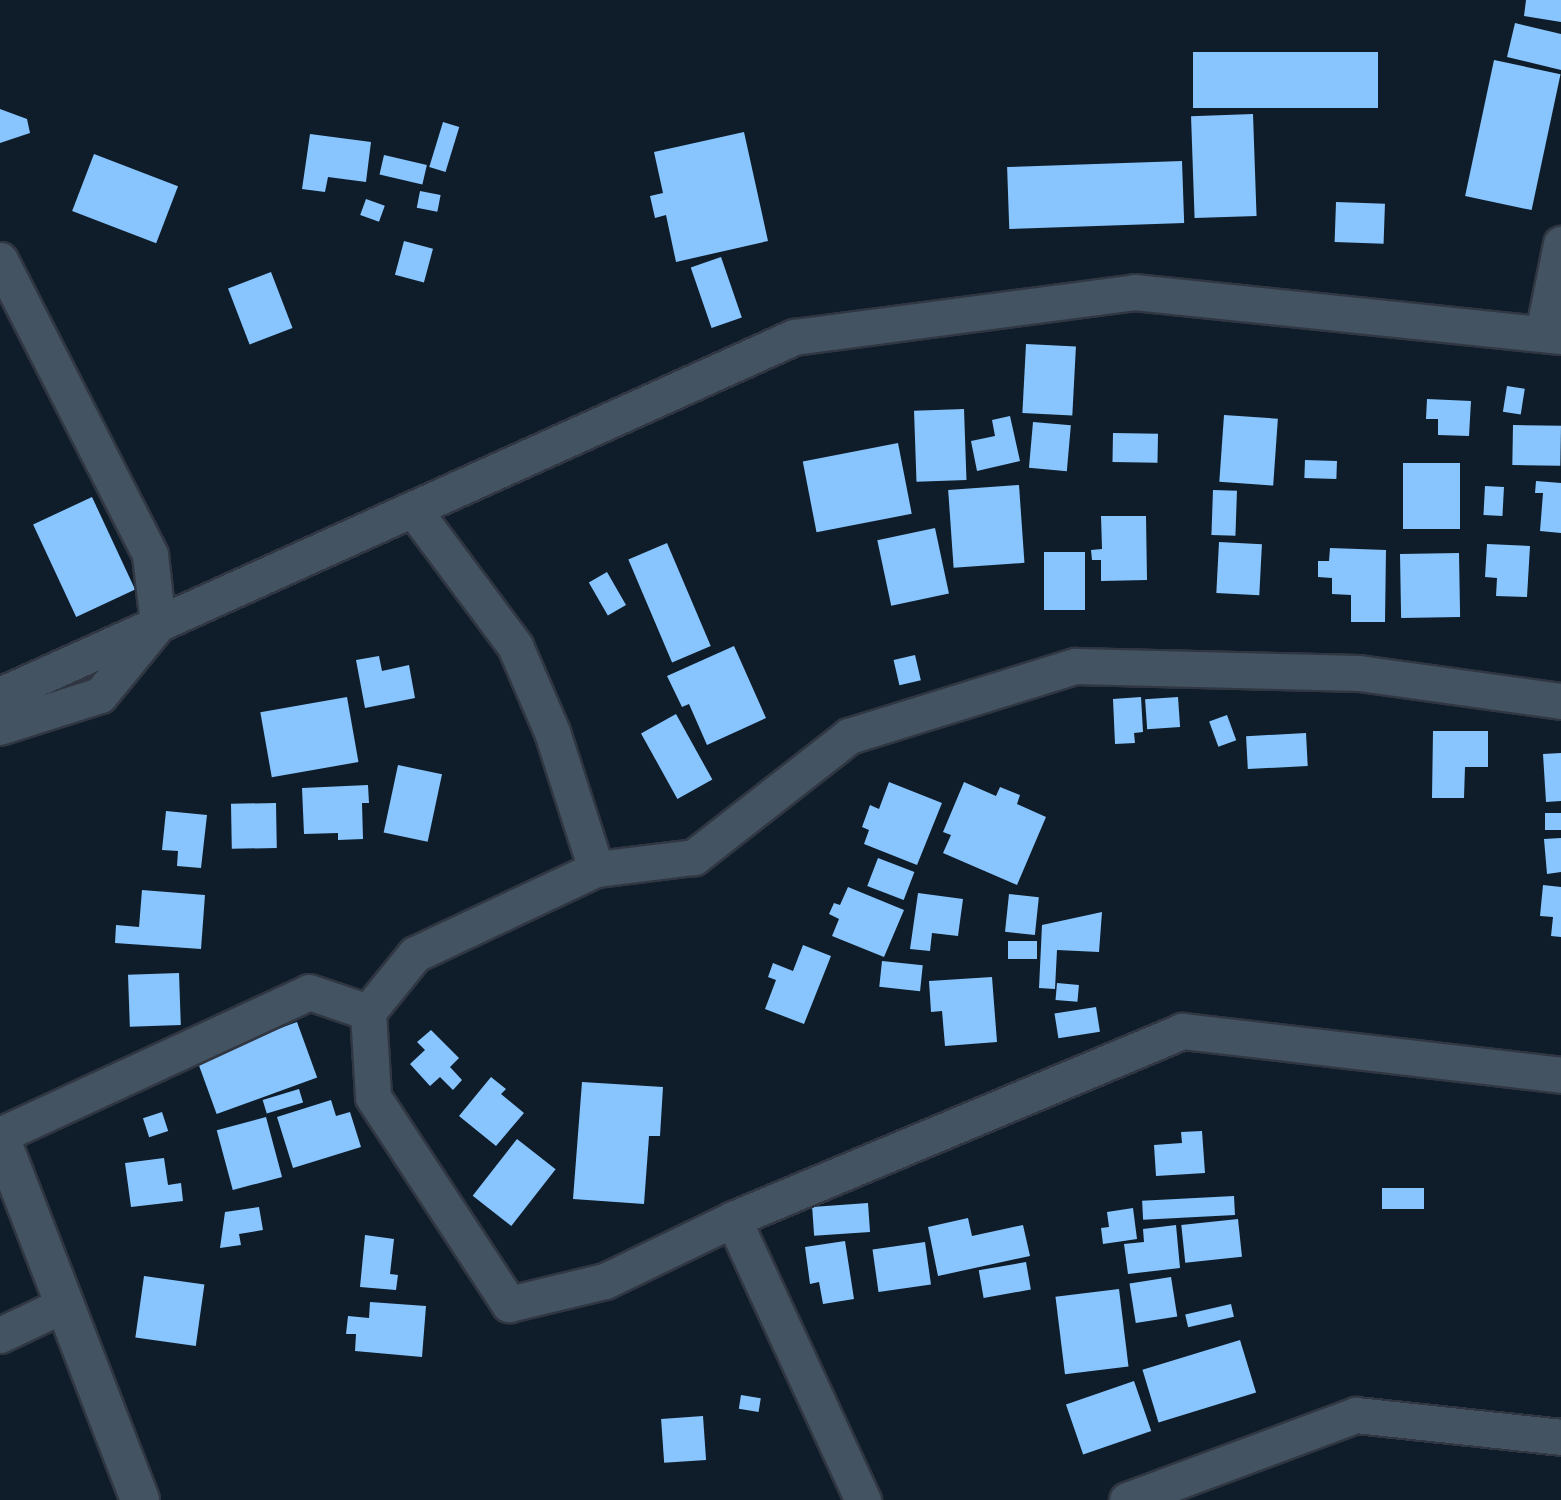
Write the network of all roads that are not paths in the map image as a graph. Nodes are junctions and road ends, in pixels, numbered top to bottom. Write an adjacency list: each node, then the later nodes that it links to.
1 (1561, 244): 3 (street)
2 (0, 260): 5 (street)
3 (1552, 334): 4 (street)
4 (413, 509): 5 (street); 9 (street)
5 (158, 624): 6 (street); 8 (street)
6 (0, 695)
7 (1561, 701): 9 (street)
8 (0, 727)
9 (596, 869): 10 (street)
10 (368, 1012): 12 (street); 13 (street)
11 (1561, 1075): 13 (street)
12 (0, 1136): 14 (street)
13 (733, 1219): 18 (street)
14 (65, 1304): 15 (street); 17 (street)
15 (0, 1335)
16 (1561, 1437): 19 (street)
17 (140, 1500)
18 (863, 1500)
19 (1126, 1500)

